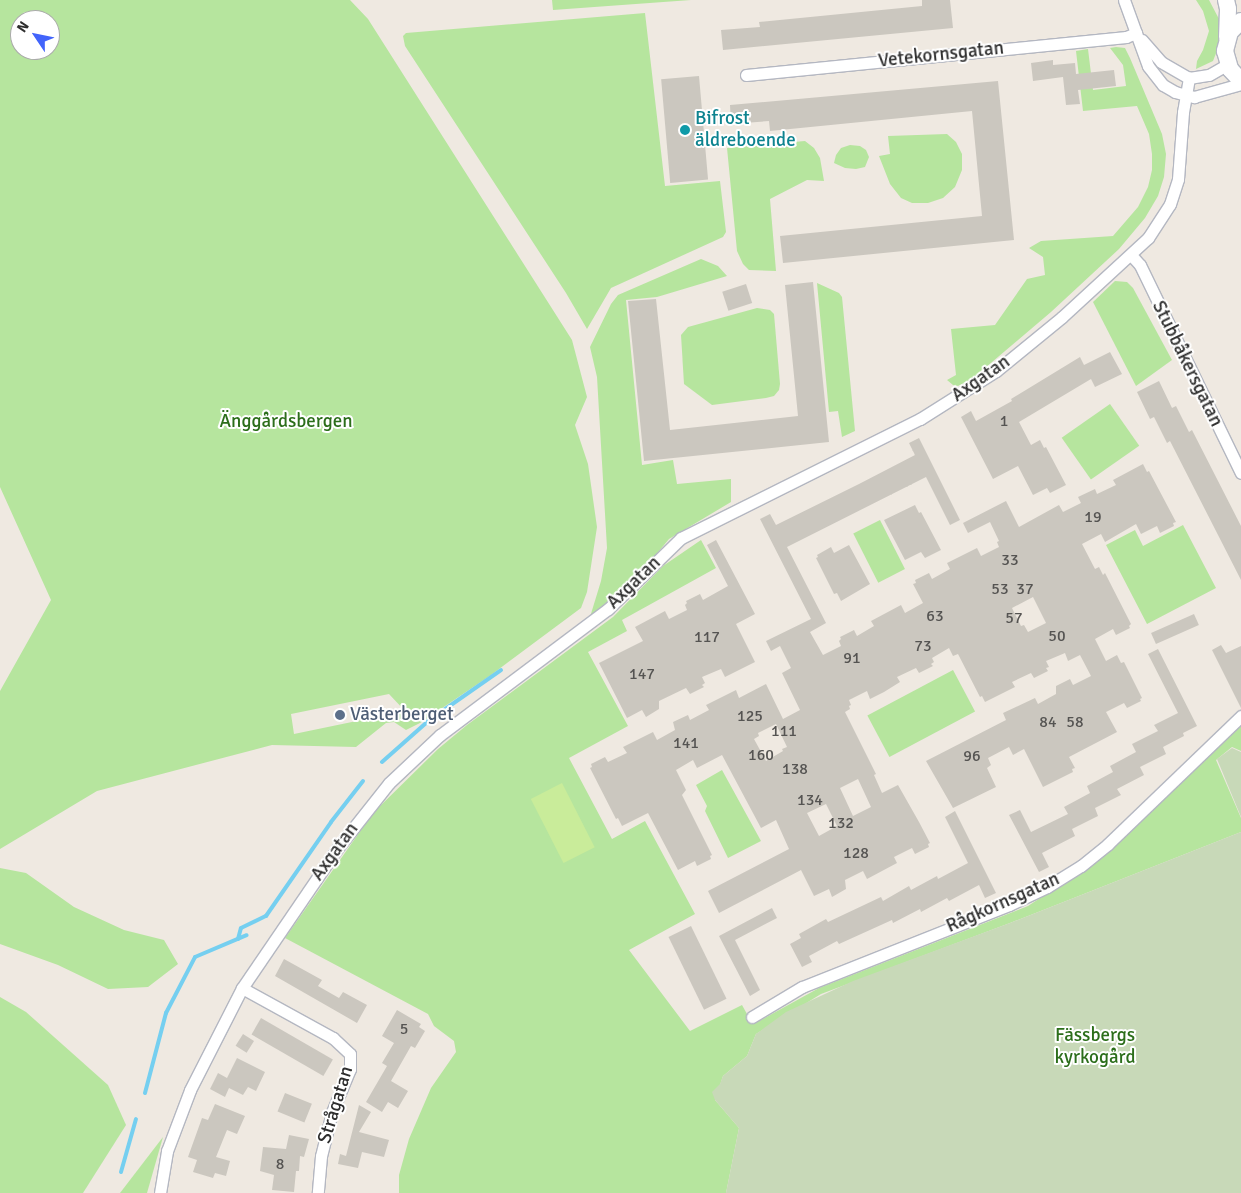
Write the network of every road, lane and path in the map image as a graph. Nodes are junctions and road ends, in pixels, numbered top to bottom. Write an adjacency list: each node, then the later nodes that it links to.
1 (1124, 0): 4 (street)
2 (1226, 0): 5 (main road)
3 (1241, 21): 5 (main road)
4 (1136, 33): 7 (street, Vetekornsgatan); 8 (street); 10 (street)
5 (1227, 38): 6 (main road)
6 (1228, 64): 8 (street); 9 (main road)
7 (746, 75)
8 (1189, 78): 10 (street, Axgatan)
9 (1241, 83): 10 (street)
10 (1185, 96): 11 (street, Axgatan)
11 (1131, 255): 12 (street, Stubbåkersgatan); 14 (street, Axgatan)
12 (1241, 473)
13 (1241, 716): 15 (street, Rågkornsgatan)
14 (242, 988): 16 (street, Axgatan); 17 (street, Strågatan)
15 (752, 1016)
16 (160, 1193)
17 (318, 1193)

